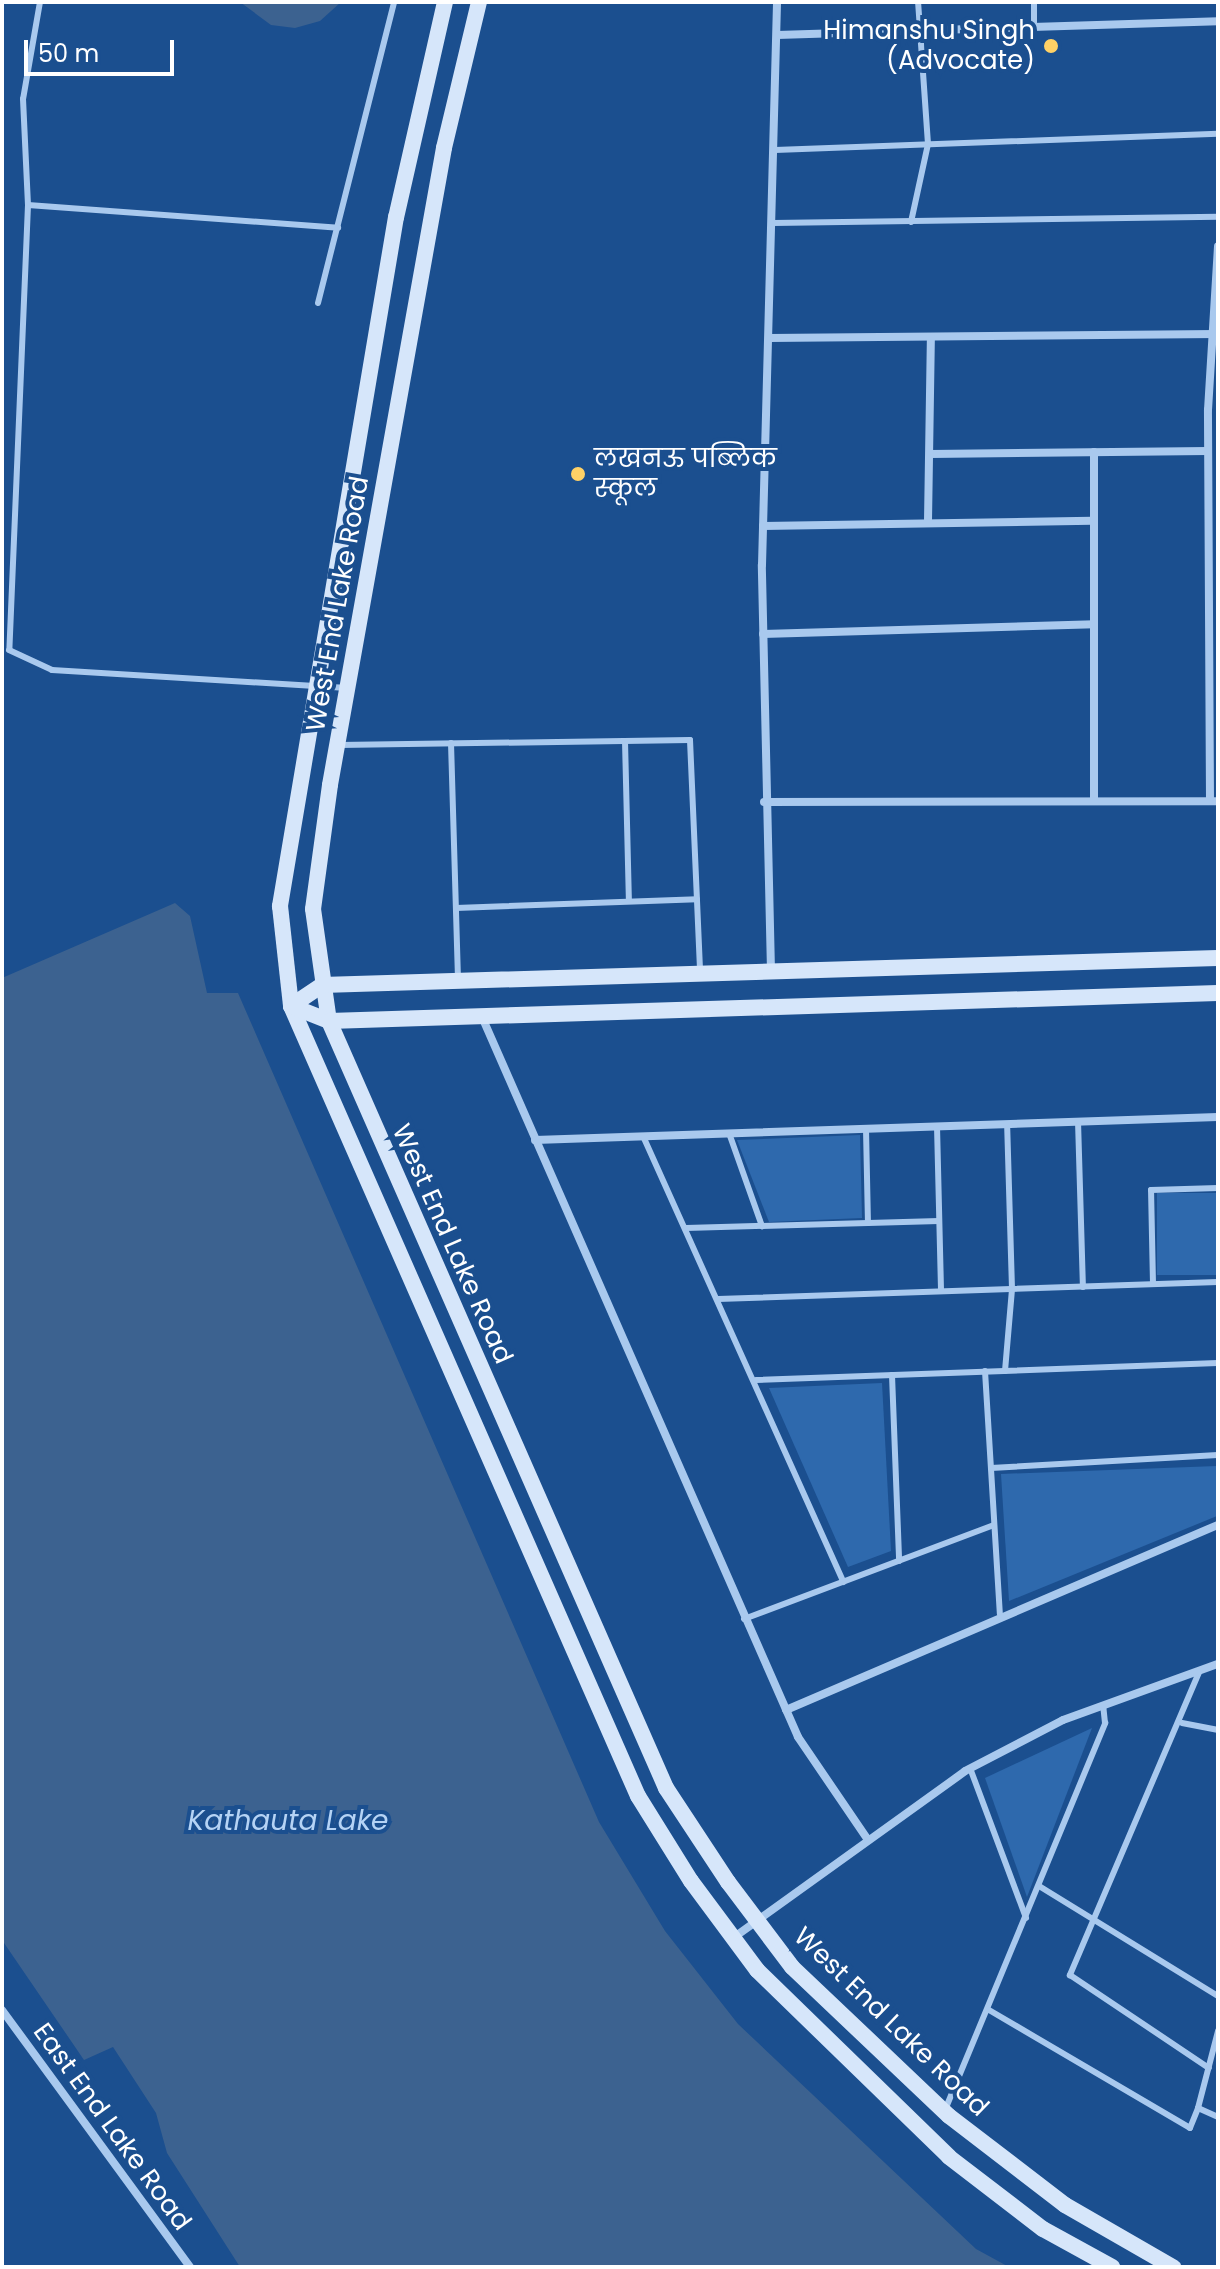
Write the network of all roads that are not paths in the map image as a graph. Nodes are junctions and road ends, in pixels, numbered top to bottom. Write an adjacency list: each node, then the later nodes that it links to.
1 (40, 2): 15 (lane)
2 (394, 2): 19 (lane)
3 (445, 2): 35 (street, West End Lake Road)
4 (479, 2): 36 (street, West End Lake Road)
5 (777, 2): 11 (street)
6 (918, 2): 10 (lane)
7 (1034, 2): 9 (lane)
8 (1218, 21): 9 (street)
9 (1034, 27): 10 (street)
10 (918, 31): 11 (street); 13 (lane)
11 (777, 35): 14 (street)
12 (1218, 134): 13 (lane)
13 (928, 144): 14 (lane); 17 (lane)
14 (775, 150): 18 (street)
15 (28, 205): 19 (lane); 35 (lane)
16 (1218, 217): 17 (lane)
17 (911, 222): 18 (lane)
18 (773, 223): 24 (street)
19 (338, 228): 21 (lane)
20 (1218, 246): 22 (street)
21 (318, 303)
22 (1215, 334): 23 (street); 25 (street)
23 (931, 337): 24 (street); 27 (street)
24 (769, 338): 31 (street)
25 (1208, 451): 26 (street); 28 (street)
26 (1094, 452): 27 (street); 30 (street)
27 (930, 454): 29 (street)
28 (1213, 512): 33 (street)
29 (928, 521): 30 (street); 31 (street)
30 (1092, 521): 32 (street)
31 (763, 526): 34 (street)
32 (1094, 624): 34 (street); 40 (street)
33 (1214, 629): 41 (street)
34 (763, 634): 42 (street)
35 (317, 681): 36 (lane); 52 (street, West End Lake Road)
36 (347, 688): 39 (street, West End Lake Road)
37 (625, 741): 38 (lane); 43 (lane); 44 (lane)
38 (451, 743): 39 (lane); 45 (lane)
39 (337, 745): 50 (street, West End Lake Road)
40 (1094, 801): 41 (street); 42 (street)
41 (1214, 801)
42 (764, 802): 47 (street)
43 (697, 899): 44 (lane); 48 (lane)
44 (629, 901): 45 (lane)
45 (456, 908): 49 (lane)
46 (1218, 958): 47 (street)
47 (771, 971): 48 (street)
48 (700, 973): 49 (street)
49 (458, 980): 50 (street)
50 (322, 985): 52 (street); 54 (street, West End Lake Road)
51 (1218, 993): 53 (street)
52 (291, 1006): 54 (street); 99 (street, West End Lake Road)
53 (481, 1015): 54 (street); 62 (street)
54 (329, 1021): 97 (street, West End Lake Road)
55 (1218, 1117): 56 (street)
56 (1078, 1121): 57 (street); 70 (lane)
57 (1007, 1124): 58 (street); 71 (lane)
58 (937, 1126): 59 (street); 64 (lane)
59 (866, 1129): 60 (street); 65 (lane)
60 (729, 1133): 61 (street); 66 (lane)
61 (643, 1136): 62 (street); 67 (lane)
62 (535, 1140): 86 (street)
63 (1218, 1188): 69 (lane)
64 (939, 1221): 65 (lane); 72 (lane)
65 (868, 1223): 66 (lane)
66 (762, 1226): 67 (lane)
67 (686, 1228): 73 (lane)
68 (1218, 1282): 69 (lane)
69 (1153, 1284): 70 (lane)
70 (1083, 1287): 71 (lane)
71 (1012, 1289): 72 (lane); 76 (lane)
72 (941, 1291): 73 (lane)
73 (718, 1299): 78 (lane)
74 (1218, 1363): 76 (lane)
75 (985, 1371): 76 (lane); 77 (lane); 80 (lane)
76 (1005, 1371)
77 (892, 1375): 78 (lane); 83 (lane)
78 (756, 1380): 84 (lane)
79 (1218, 1455): 80 (lane)
80 (991, 1468): 81 (lane)
81 (994, 1525): 83 (lane); 85 (lane)
82 (1218, 1525): 85 (street)
83 (899, 1561): 84 (lane)
84 (843, 1582): 86 (lane)
85 (1000, 1614): 90 (street)
86 (744, 1619): 90 (street)
87 (1218, 1664): 88 (street)
88 (1200, 1670): 89 (street); 91 (lane)
89 (1103, 1705): 93 (street); 95 (lane)
90 (786, 1710): 94 (street)
91 (1182, 1723): 92 (lane); 98 (lane)
92 (1218, 1730)
93 (970, 1768): 94 (street); 96 (lane)
94 (866, 1837): 97 (street)
95 (1039, 1886): 96 (lane); 98 (lane)
96 (1026, 1918): 102 (lane)
97 (755, 1921): 99 (street); 106 (street, West End Lake Road)
98 (1093, 1922): 100 (lane); 104 (lane)
99 (733, 1938): 109 (street, West End Lake Road)
100 (1218, 1996)
101 (2, 2010): 108 (street, East End Lake Road)
102 (989, 2010): 105 (lane); 106 (lane)
103 (1218, 2031): 104 (lane)
104 (1209, 2068): 105 (lane)
105 (1198, 2108): 107 (lane)
106 (944, 2112): 110 (street, West End Lake Road)
107 (1218, 2117)
108 (190, 2267)
109 (1112, 2267)
110 (1173, 2267)

